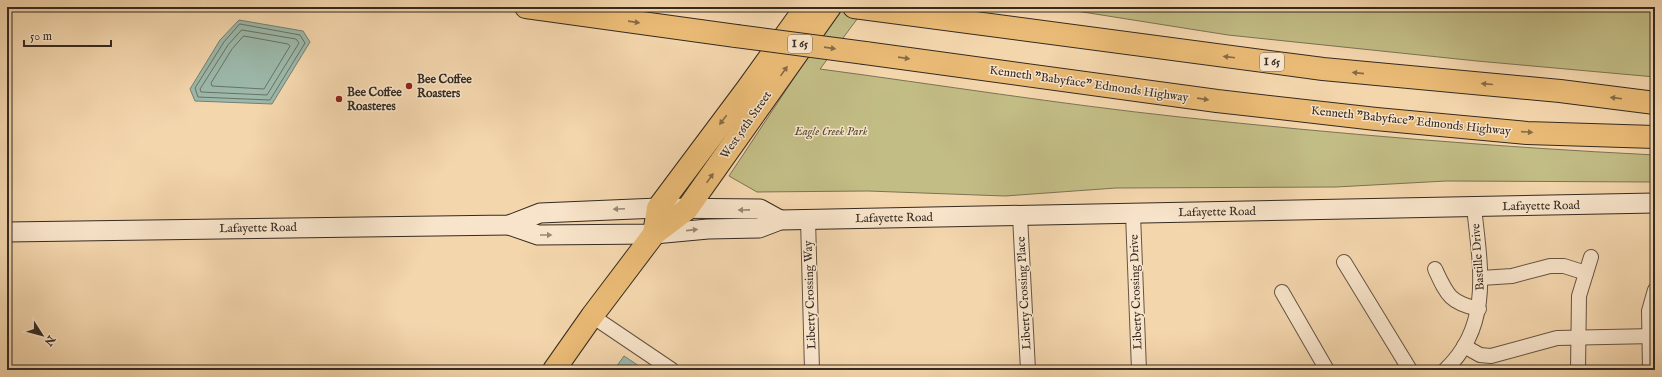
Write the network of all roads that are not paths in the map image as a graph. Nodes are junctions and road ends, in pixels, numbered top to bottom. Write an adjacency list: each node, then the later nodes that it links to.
1 (526, 7): 6 (main road, Kenneth "Babyface" Edmonds Highway / I 65, one-way to 6, bridge)
2 (806, 7): 9 (main road, West 56th Street, one-way to 9)
3 (830, 7): 10 (main road, West 56th Street, one-way to 3)
4 (854, 7): 5 (main road, I 65, one-way to 4)
5 (1655, 103)
6 (1655, 137)
7 (1655, 204): 8 (main road, Lafayette Road)
8 (1474, 207): 11 (main road, Lafayette Road); 22 (street, Bastille Drive)
9 (658, 208): 10 (main road, Lafayette Road); 15 (main road, Lafayette Road, one-way to 15); 17 (main road, West 56th Street)
10 (686, 209): 14 (main road, Lafayette Road, one-way to 10); 17 (main road, West 56th Street)
11 (1133, 214): 12 (main road, Lafayette Road); 34 (street, Liberty Crossing Drive)
12 (1020, 216): 13 (main road, Lafayette Road); 33 (street, Liberty Crossing Place)
13 (808, 219): 14 (main road, Lafayette Road); 32 (street, Liberty Crossing Way)
14 (780, 220): 17 (main road, Lafayette Road, one-way to 14)
15 (509, 225): 16 (main road, Lafayette Road); 17 (main road, Lafayette Road, one-way to 17)
16 (7, 232)
17 (654, 234): 26 (main road, West 56th Street)
18 (1591, 257): 21 (street)
19 (1344, 262): 36 (street)
20 (1435, 269): 25 (street)
21 (1586, 273): 22 (street); 28 (street)
22 (1481, 278): 25 (street, Bastille Drive)
23 (1655, 290): 27 (street)
24 (1282, 292): 35 (street)
25 (1479, 309): 29 (street, Bastille Drive)
26 (592, 316): 30 (main road, West 56th Street); 31 (street)
27 (1652, 336): 28 (street); 39 (street)
28 (1578, 337): 29 (street); 38 (street)
29 (1464, 346): 37 (street, Bastille Drive)
30 (554, 370)
31 (672, 370)
32 (812, 370)
33 (1028, 370)
34 (1139, 370)
35 (1327, 370)
36 (1410, 370)
37 (1445, 370)
38 (1578, 370)
39 (1650, 370)

